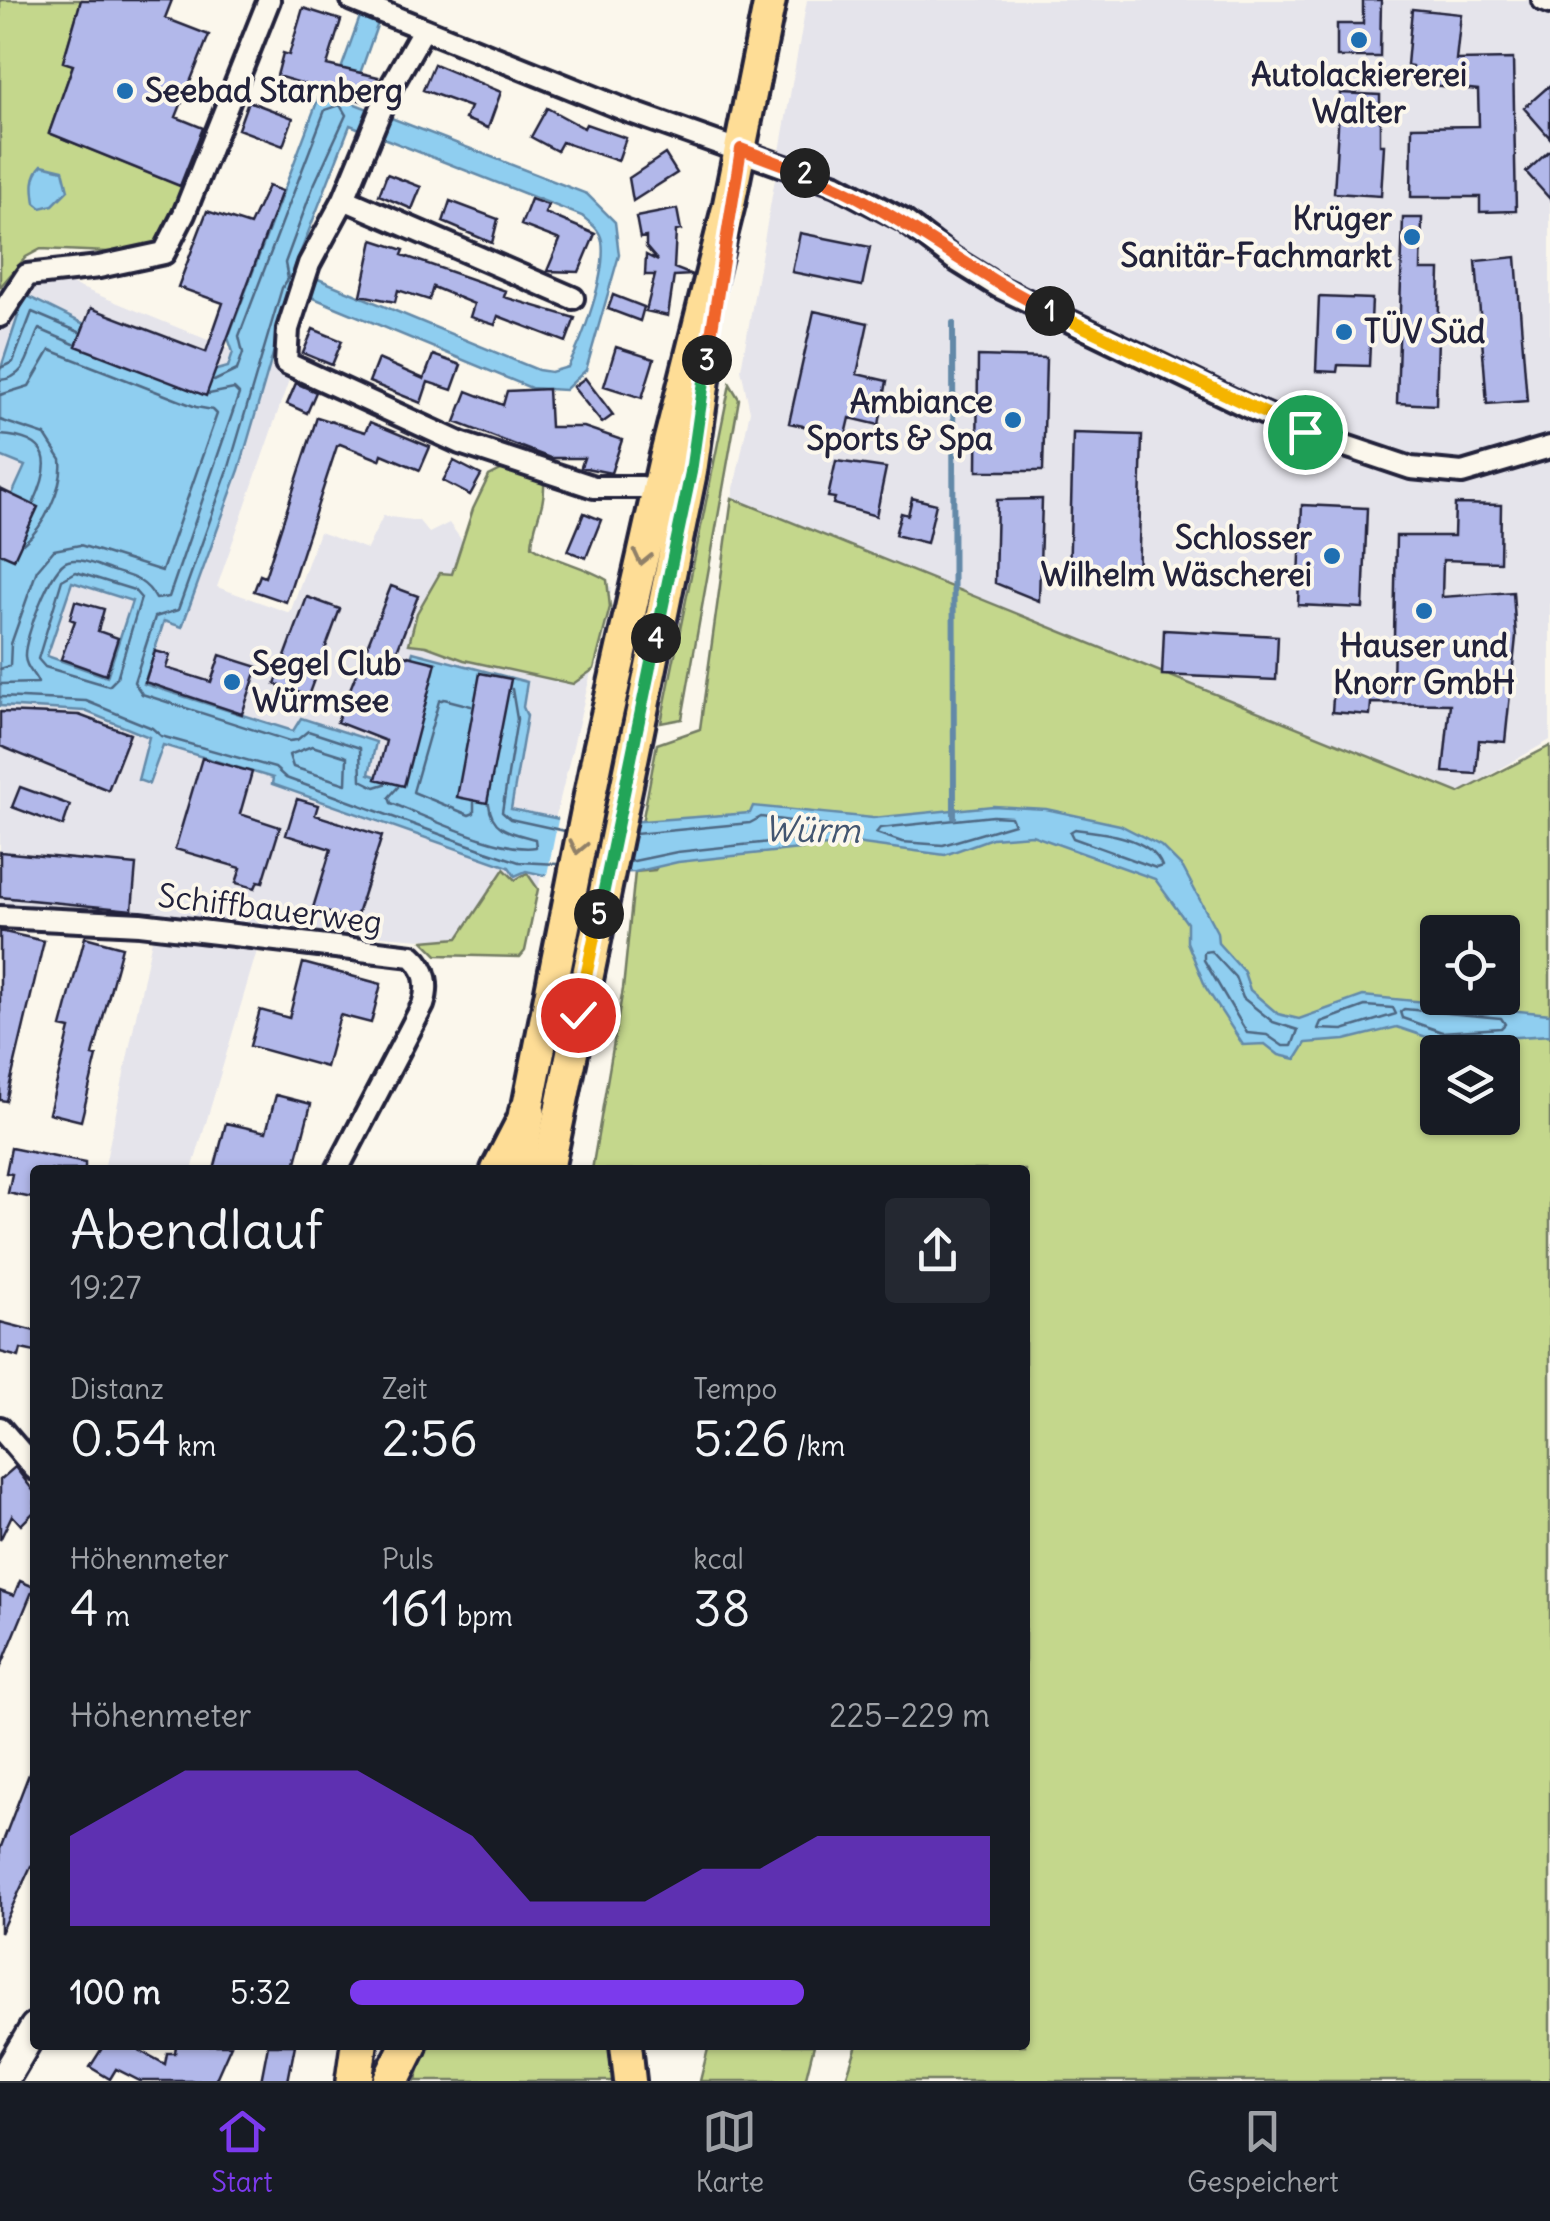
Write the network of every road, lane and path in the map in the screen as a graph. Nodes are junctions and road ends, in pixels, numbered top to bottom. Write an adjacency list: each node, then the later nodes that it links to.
1 (269, 0): 10 (street)
2 (770, 0): 7 (main road)
3 (1542, 0): 5 (street)
4 (355, 1): 6 (street)
5 (1550, 3)
6 (424, 30): 7 (street); 8 (street)
7 (741, 149): 11 (street); 12 (main road)
8 (344, 199): 9 (street); 13 (street)
9 (572, 298)
10 (0, 316)
11 (1550, 447)
12 (677, 468): 15 (main road, one-way to 15); 19 (main road)
13 (642, 487)
14 (0, 917): 16 (street, Schiffbauerweg)
15 (527, 1112): 17 (main road); 18 (highway)
16 (340, 1165)
17 (500, 1165)
18 (517, 1165)
19 (549, 1165)
20 (0, 1428): 21 (street)
21 (30, 1463)
22 (30, 2035): 27 (main road)
23 (358, 2050): 28 (highway)
24 (392, 2050): 29 (highway)
25 (406, 2050): 29 (highway)
26 (627, 2050): 30 (main road)
27 (2, 2081)
28 (354, 2081)
29 (389, 2081)
30 (630, 2081)

